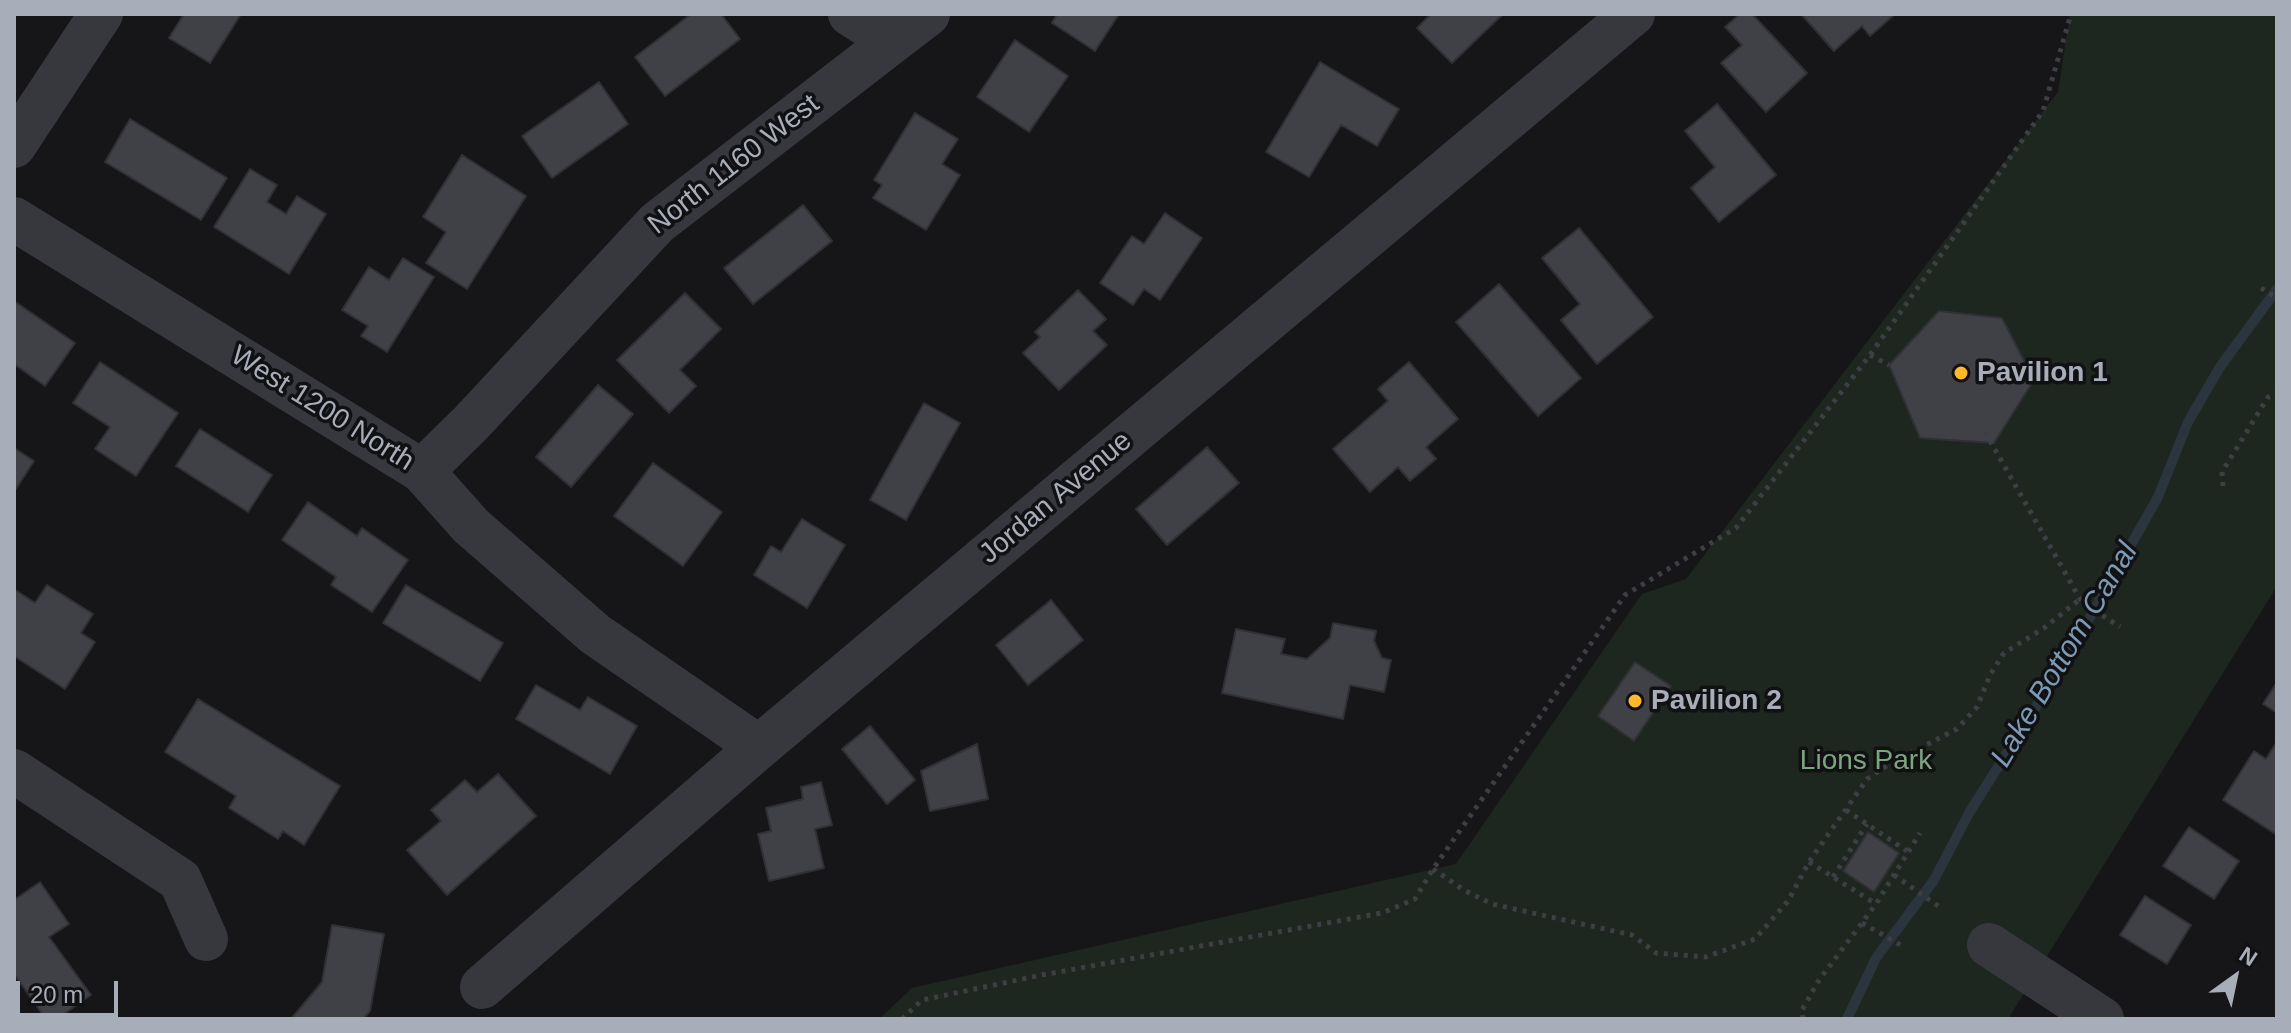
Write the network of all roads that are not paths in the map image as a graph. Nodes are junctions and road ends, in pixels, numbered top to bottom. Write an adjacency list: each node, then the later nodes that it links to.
1 (101, 14): 6 (street)
2 (850, 14): 5 (street)
3 (928, 14): 5 (street, North 1160 West)
4 (1633, 14): 9 (street, Jordan Avenue)
5 (893, 41): 8 (street, North 1160 West)
6 (14, 146)
7 (14, 219): 8 (street, West 1200 North)
8 (422, 471): 9 (street, West 1200 North)
9 (759, 747): 13 (street, Jordan Avenue)
10 (14, 771): 11 (street)
11 (206, 939)
12 (1989, 945): 14 (street)
13 (482, 987)
14 (2102, 1019)

